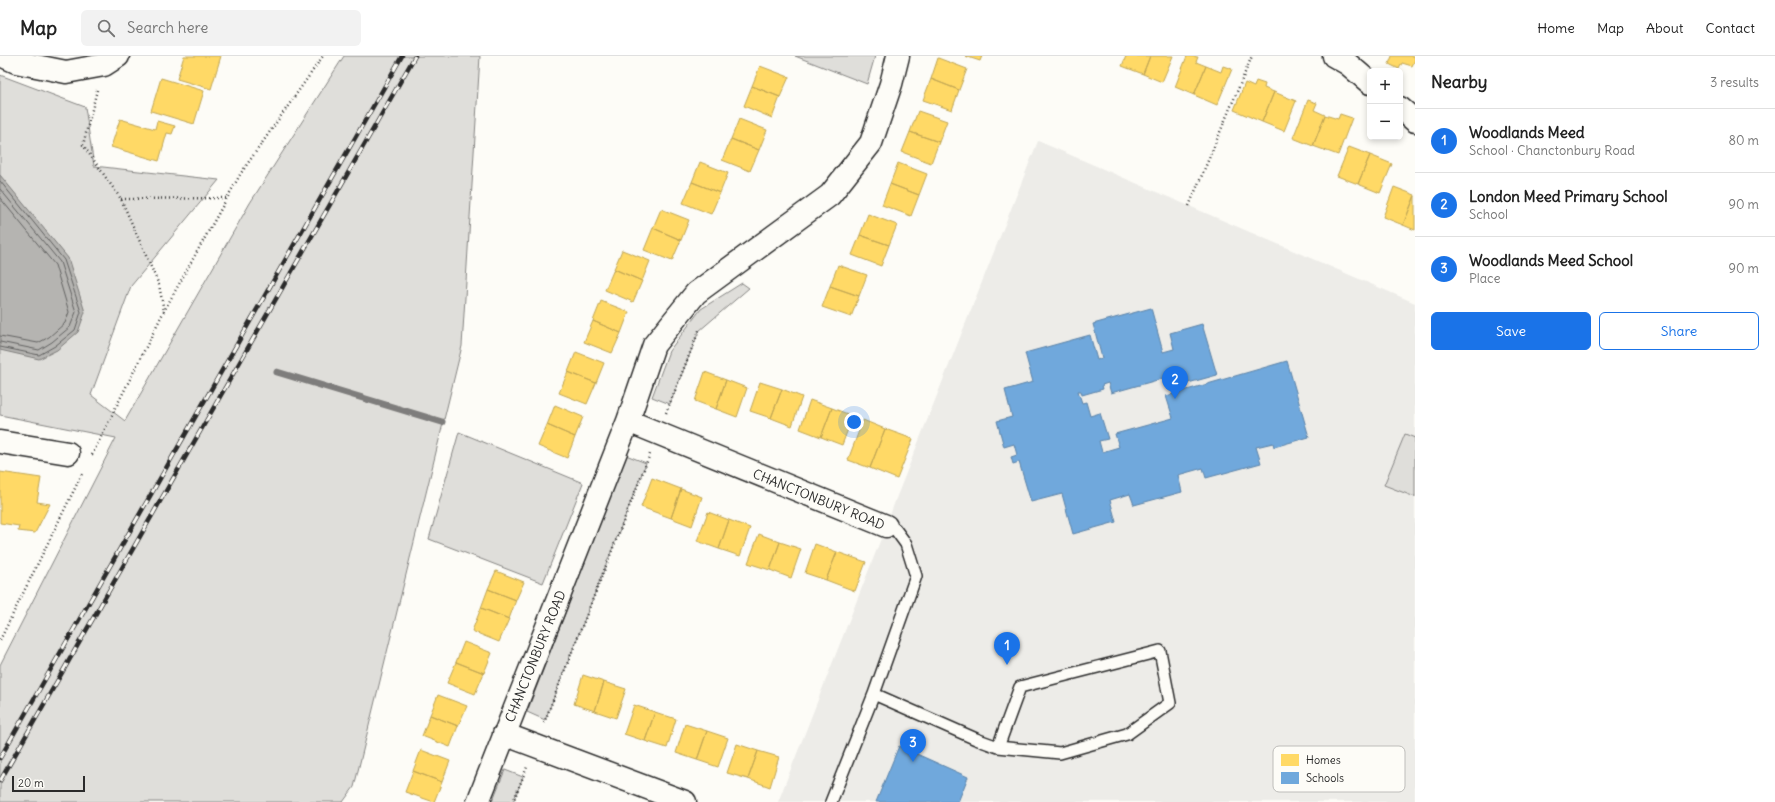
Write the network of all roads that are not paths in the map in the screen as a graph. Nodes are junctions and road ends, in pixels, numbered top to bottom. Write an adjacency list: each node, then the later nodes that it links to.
1 (3, 56): 4 (street)
2 (898, 56): 8 (street, CHANCTONBURY ROAD)
3 (1334, 56): 5 (street)
4 (111, 60)
5 (1367, 80)
6 (1403, 111): 7 (street)
7 (1415, 121)
8 (628, 421): 11 (street, CHANCTONBURY ROAD); 13 (street, CHANCTONBURY ROAD)
9 (0, 442): 10 (street)
10 (68, 453)
11 (886, 526): 12 (lane, CHANCTONBURY ROAD)
12 (874, 694): 14 (lane); 17 (lane, CHANCTONBURY ROAD)
13 (504, 734): 15 (street, CHANCTONBURY ROAD); 16 (street, CHANCTONBURY ROAD)
14 (998, 747): 14 (lane)
15 (478, 802)
16 (685, 802)
17 (831, 802)

